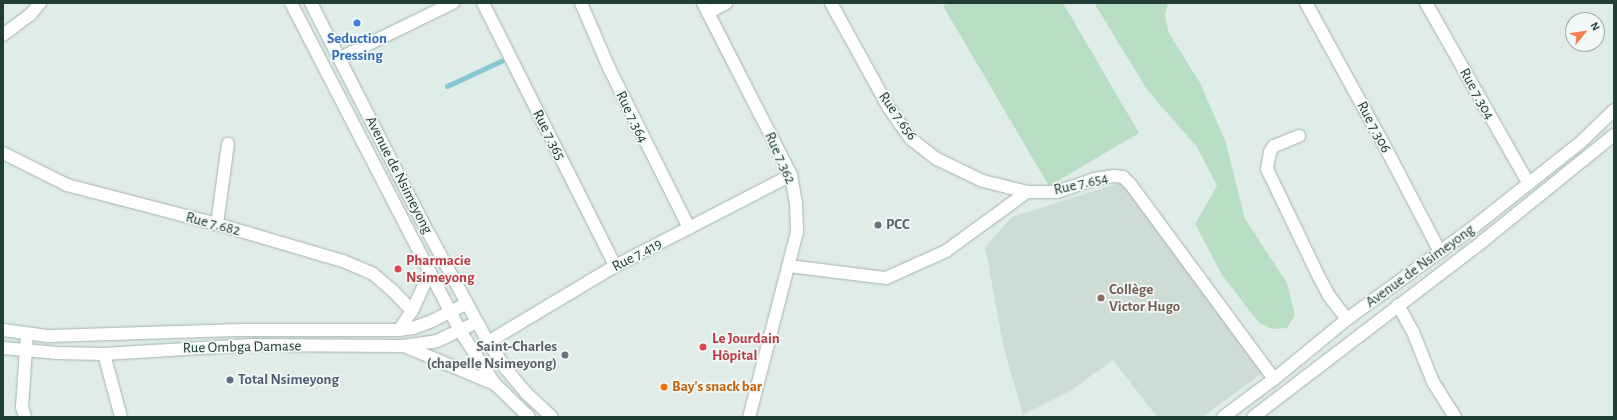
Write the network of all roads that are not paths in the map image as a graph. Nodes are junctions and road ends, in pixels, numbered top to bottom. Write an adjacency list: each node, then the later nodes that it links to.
1 (40, 3): 12 (street)
2 (291, 3): 27 (street, Avenue de Nsimeyong)
3 (312, 3): 13 (street, Avenue de Nsimeyong)
4 (453, 3): 13 (street)
5 (483, 3): 25 (street, Rue 7.365)
6 (581, 3): 23 (street, Rue 7.364)
7 (726, 3): 11 (street)
8 (831, 3): 21 (street, Rue 7.656)
9 (1306, 3): 24 (street, Rue 7.306)
10 (1426, 3): 20 (street, Rue 7.304)
11 (706, 8): 19 (street, Rue 7.362)
12 (3, 35)
13 (340, 58): 28 (street, Avenue de Nsimeyong)
14 (1614, 110): 20 (street, Avenue de Nsimeyong)
15 (1614, 135): 29 (street, Avenue de Nsimeyong)
16 (1299, 136): 32 (street)
17 (228, 144): 22 (street)
18 (3, 153): 22 (street, Rue 7.682)
19 (791, 175): 23 (street, Rue 7.419); 26 (street, Rue 7.362)
20 (1529, 184): 24 (street, Avenue de Nsimeyong)
21 (1027, 192): 26 (street); 43 (street, Rue 7.654)
22 (217, 224): 30 (street, Rue 7.682)
23 (689, 228): 25 (street, Rue 7.419)
24 (1440, 252): 32 (street, Avenue de Nsimeyong)
25 (615, 266): 38 (street, Rue 7.419)
26 (788, 266): 49 (street, Rue 7.362)
27 (430, 272): 30 (street); 31 (street, Avenue de Nsimeyong)
28 (467, 304): 31 (street, Rue Ombga Damase); 33 (street, Avenue de Nsimeyong)
29 (1398, 305): 51 (street, Avenue de Nsimeyong); 52 (street)
30 (412, 312): 35 (street)
31 (450, 313): 35 (street, Rue Ombga Damase); 36 (street, Avenue de Nsimeyong)
32 (1347, 319): 43 (street, Avenue de Nsimeyong)
33 (477, 322): 36 (street, Rue Ombga Damase); 38 (street, Avenue de Nsimeyong)
34 (3, 330): 37 (street, Rue Ombga Damase)
35 (399, 330): 37 (street, Rue Ombga Damase)
36 (460, 331): 39 (street, Rue Ombga Damase); 44 (street, Avenue de Nsimeyong)
37 (27, 333): 41 (street)
38 (488, 342): 48 (street, Avenue de Nsimeyong)
39 (404, 346): 42 (street, Rue Ombga Damase); 44 (street)
40 (3, 348): 41 (street, Rue Ombga Damase)
41 (26, 350): 42 (street, Rue Ombga Damase); 45 (street)
42 (104, 354): 46 (street)
43 (1274, 379): 50 (street, Avenue de Nsimeyong)
44 (495, 384): 47 (street, Avenue de Nsimeyong)
45 (25, 417)
46 (121, 417)
47 (529, 417)
48 (552, 417)
49 (749, 417)
50 (1222, 417)
51 (1253, 417)
52 (1455, 417)

